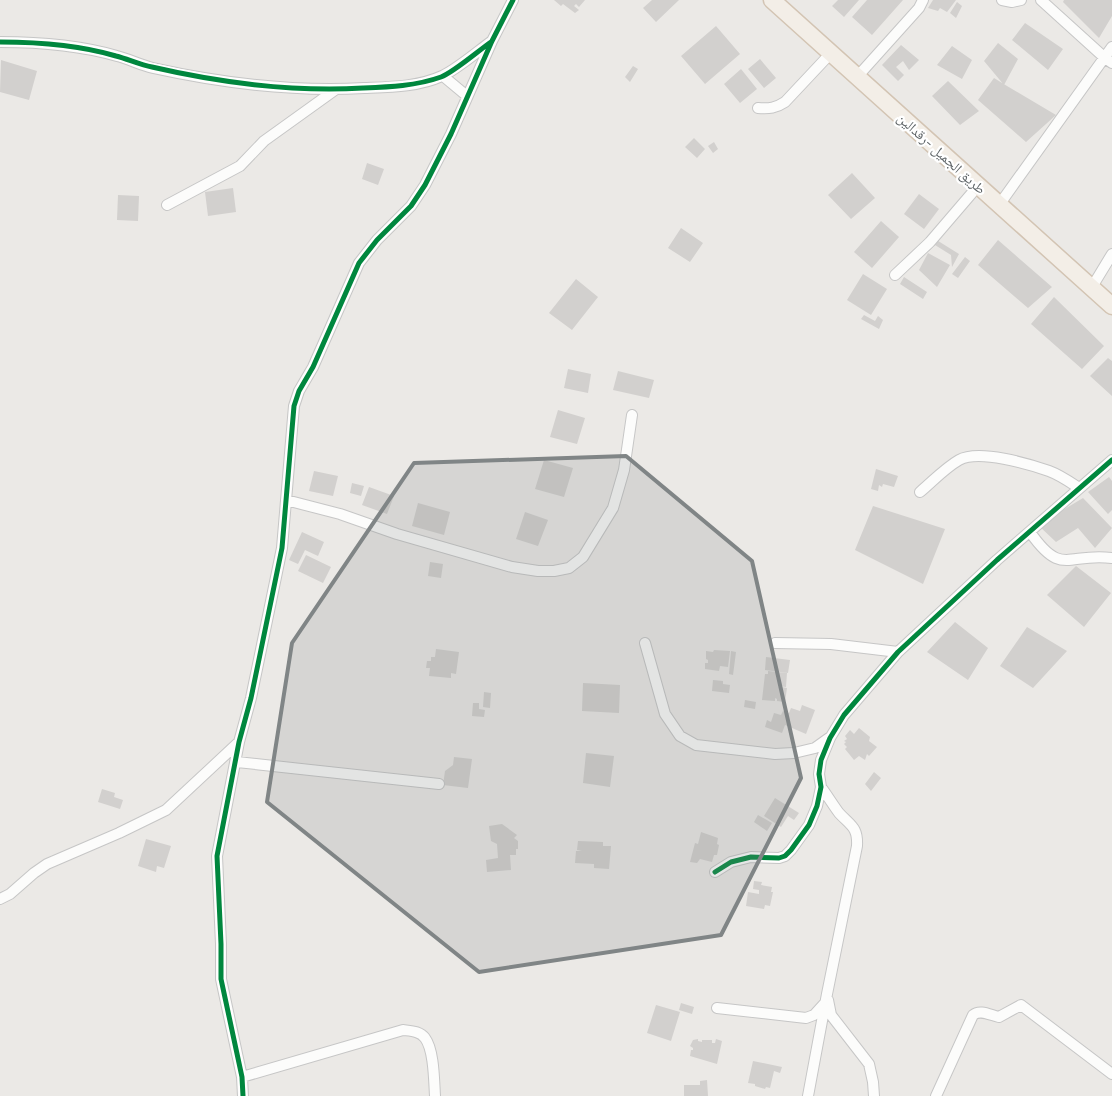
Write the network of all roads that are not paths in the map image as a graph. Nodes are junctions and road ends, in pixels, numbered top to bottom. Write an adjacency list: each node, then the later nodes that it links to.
1 (513, 0): 7 (street)
2 (772, 0): 10 (main road, طريق الجميل -رقدالين)
3 (924, 0): 13 (street)
4 (1002, 0): 5 (street)
5 (1020, 0)
6 (1041, 0): 11 (street)
7 (492, 41): 12 (street); 15 (street)
8 (0, 42): 14 (street)
9 (1112, 47): 11 (street)
10 (831, 53): 13 (main road, طريق الجميل -رقدالين); 16 (street)
11 (1108, 60): 19 (street)
12 (443, 76): 14 (street); 15 (street)
13 (857, 77): 17 (main road, طريق الجميل -رقدالين)
14 (335, 90): 18 (street)
15 (468, 96): 28 (street)
16 (758, 108)
17 (978, 186): 19 (main road, طريق الجميل -رقدالين); 21 (street)
18 (167, 205)
19 (999, 205): 22 (main road, طريق الجميل -رقدالين)
20 (1112, 254): 22 (street)
21 (895, 275)
22 (1092, 286): 23 (main road, طريق الجميل -رقدالين)
23 (1112, 306)
24 (632, 415): 28 (street)
25 (1112, 460): 26 (street)
26 (1079, 488): 27 (street); 29 (street)
27 (920, 492)
28 (286, 500): 35 (street)
29 (1030, 532): 30 (street); 33 (street)
30 (1112, 558)
31 (645, 643): 34 (street)
32 (774, 643): 33 (street)
33 (898, 652): 34 (street)
34 (830, 738): 38 (street)
35 (239, 742): 36 (street); 40 (street)
36 (237, 762): 37 (street); 44 (street)
37 (439, 784)
38 (821, 786): 39 (street); 41 (street)
39 (715, 872)
40 (0, 899)
41 (826, 998): 42 (street); 47 (street); 48 (street)
42 (717, 1008)
43 (1112, 1074): 49 (street)
44 (242, 1077): 45 (street); 46 (street)
45 (243, 1096)
46 (435, 1096)
47 (808, 1096)
48 (874, 1096)
49 (936, 1096)

